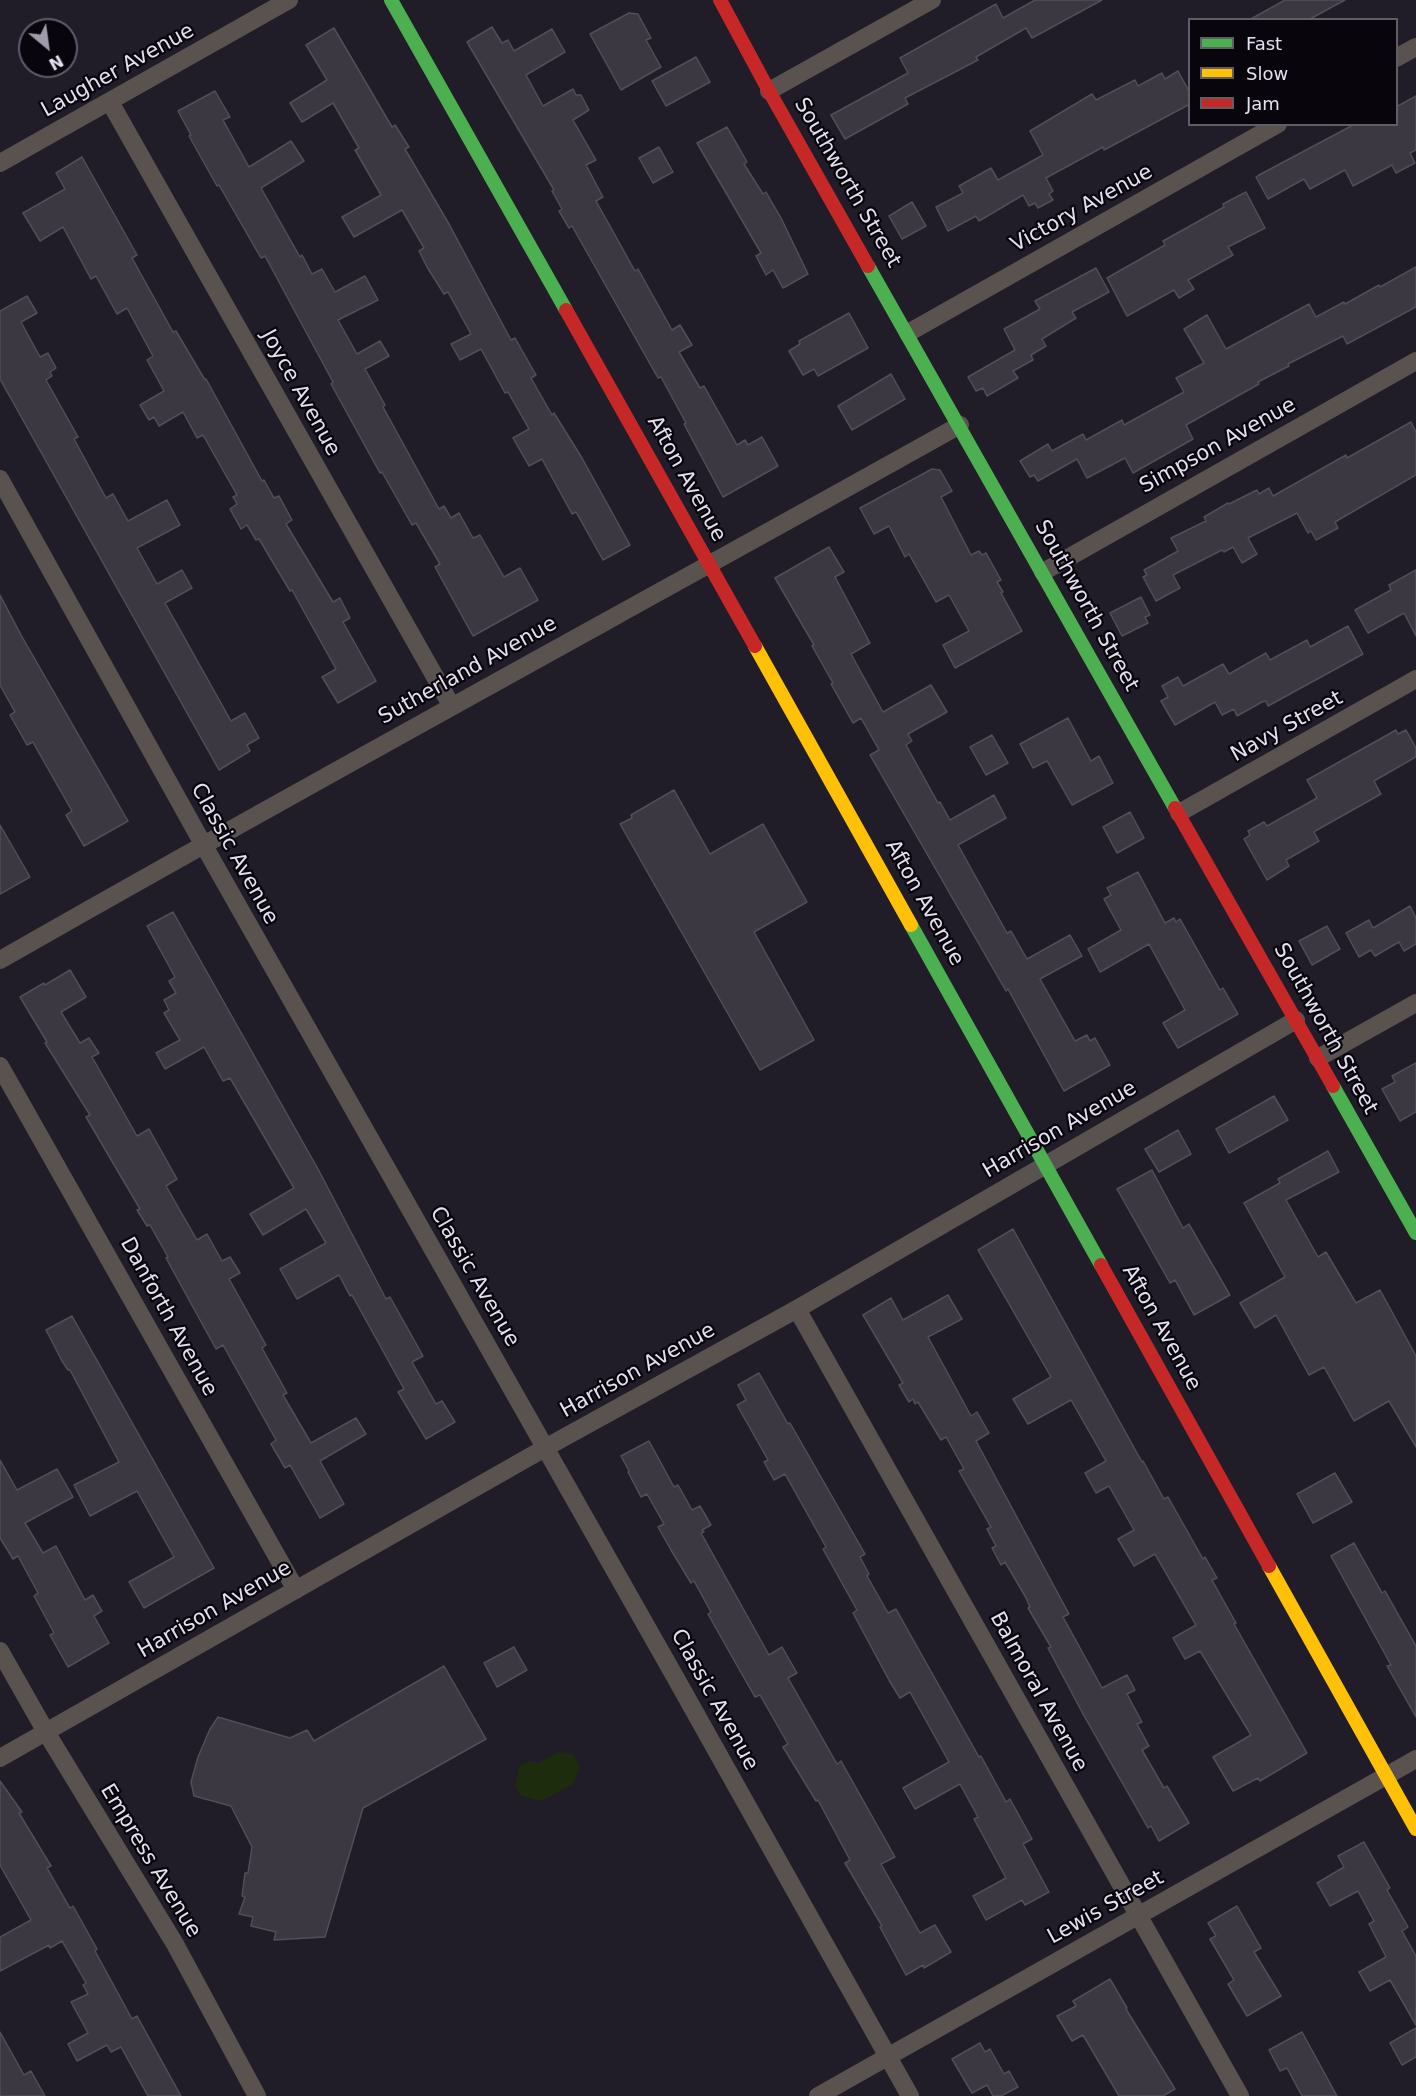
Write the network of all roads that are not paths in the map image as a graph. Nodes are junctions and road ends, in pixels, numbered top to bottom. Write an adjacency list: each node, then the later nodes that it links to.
1 (289, 0): 8 (street, Laugher Avenue)
2 (391, 0): 15 (street, Afton Avenue)
3 (720, 0): 7 (street, Southworth Street)
4 (932, 0): 7 (street)
5 (1416, 47): 6 (street)
6 (1398, 57)
7 (770, 91): 11 (street, Southworth Street)
8 (110, 102): 10 (street, Laugher Avenue); 18 (street, Joyce Avenue)
9 (1274, 126): 11 (street, Victory Avenue)
10 (0, 163)
11 (908, 333): 13 (street, Southworth Street)
12 (1416, 360): 16 (street, Simpson Avenue)
13 (960, 425): 15 (street, Sutherland Avenue); 16 (street, Southworth Street)
14 (0, 479): 20 (street, Classic Avenue)
15 (710, 565): 18 (street, Sutherland Avenue); 26 (street, Afton Avenue)
16 (1043, 572): 19 (street, Southworth Street)
17 (1416, 680): 19 (street, Navy Street)
18 (451, 705): 20 (street, Sutherland Avenue)
19 (1179, 813): 23 (street, Southworth Street)
20 (203, 844): 21 (street, Sutherland Avenue); 29 (street, Classic Avenue)
21 (0, 960)
22 (1416, 1003): 24 (street)
23 (1296, 1020): 24 (street, Southworth Street); 26 (street, Harrison Avenue)
24 (1318, 1058): 27 (street, Southworth Street)
25 (0, 1066): 30 (street, Danforth Avenue)
26 (1046, 1164): 28 (street, Harrison Avenue); 35 (street, Afton Avenue)
27 (1416, 1233)
28 (797, 1310): 29 (street, Harrison Avenue); 37 (street, Balmoral Avenue)
29 (545, 1448): 30 (street, Harrison Avenue); 38 (street, Classic Avenue)
30 (296, 1590): 32 (street, Harrison Avenue)
31 (0, 1651): 32 (street, Empress Avenue)
32 (46, 1732): 33 (street, Harrison Avenue); 39 (street, Empress Avenue)
33 (0, 1758)
34 (1416, 1759): 35 (street, Lewis Street)
35 (1386, 1776): 36 (street, Afton Avenue); 37 (street, Lewis Street)
36 (1416, 1829)
37 (1138, 1916): 38 (street, Lewis Street); 42 (street, Balmoral Avenue)
38 (887, 2058): 40 (street, Lewis Street); 41 (street, Classic Avenue)
39 (256, 2096)
40 (818, 2096)
41 (910, 2096)
42 (1240, 2096)

